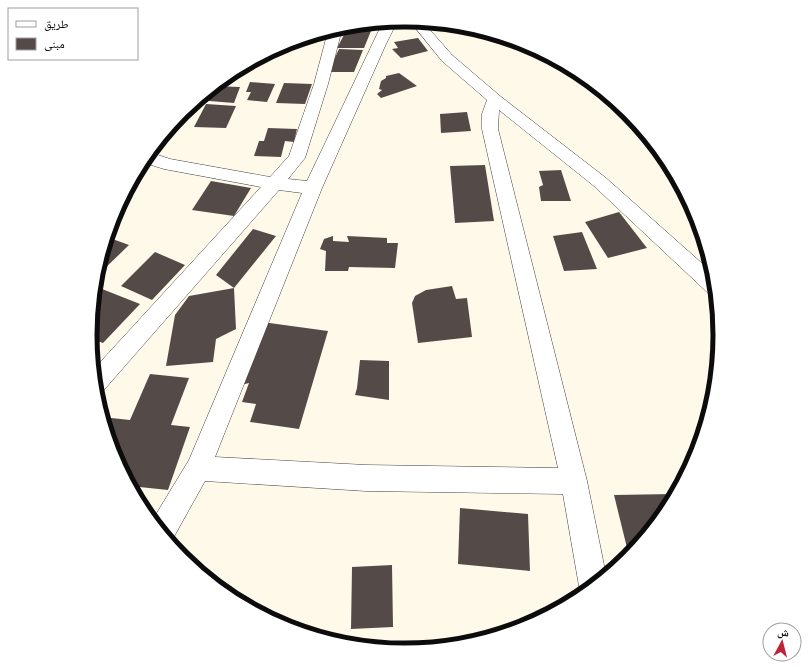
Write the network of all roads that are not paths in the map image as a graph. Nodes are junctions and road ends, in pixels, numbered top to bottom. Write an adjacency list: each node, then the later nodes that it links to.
1 (387, 28): 7 (street)
2 (421, 28): 4 (street)
3 (334, 35): 6 (street)
4 (495, 99): 8 (street); 11 (street)
5 (152, 160): 6 (street)
6 (274, 184): 7 (street); 9 (street)
7 (313, 188): 10 (street)
8 (708, 280)
9 (100, 378)
10 (198, 468): 11 (street); 12 (street)
11 (574, 482): 13 (street)
12 (164, 526)
13 (593, 579)

